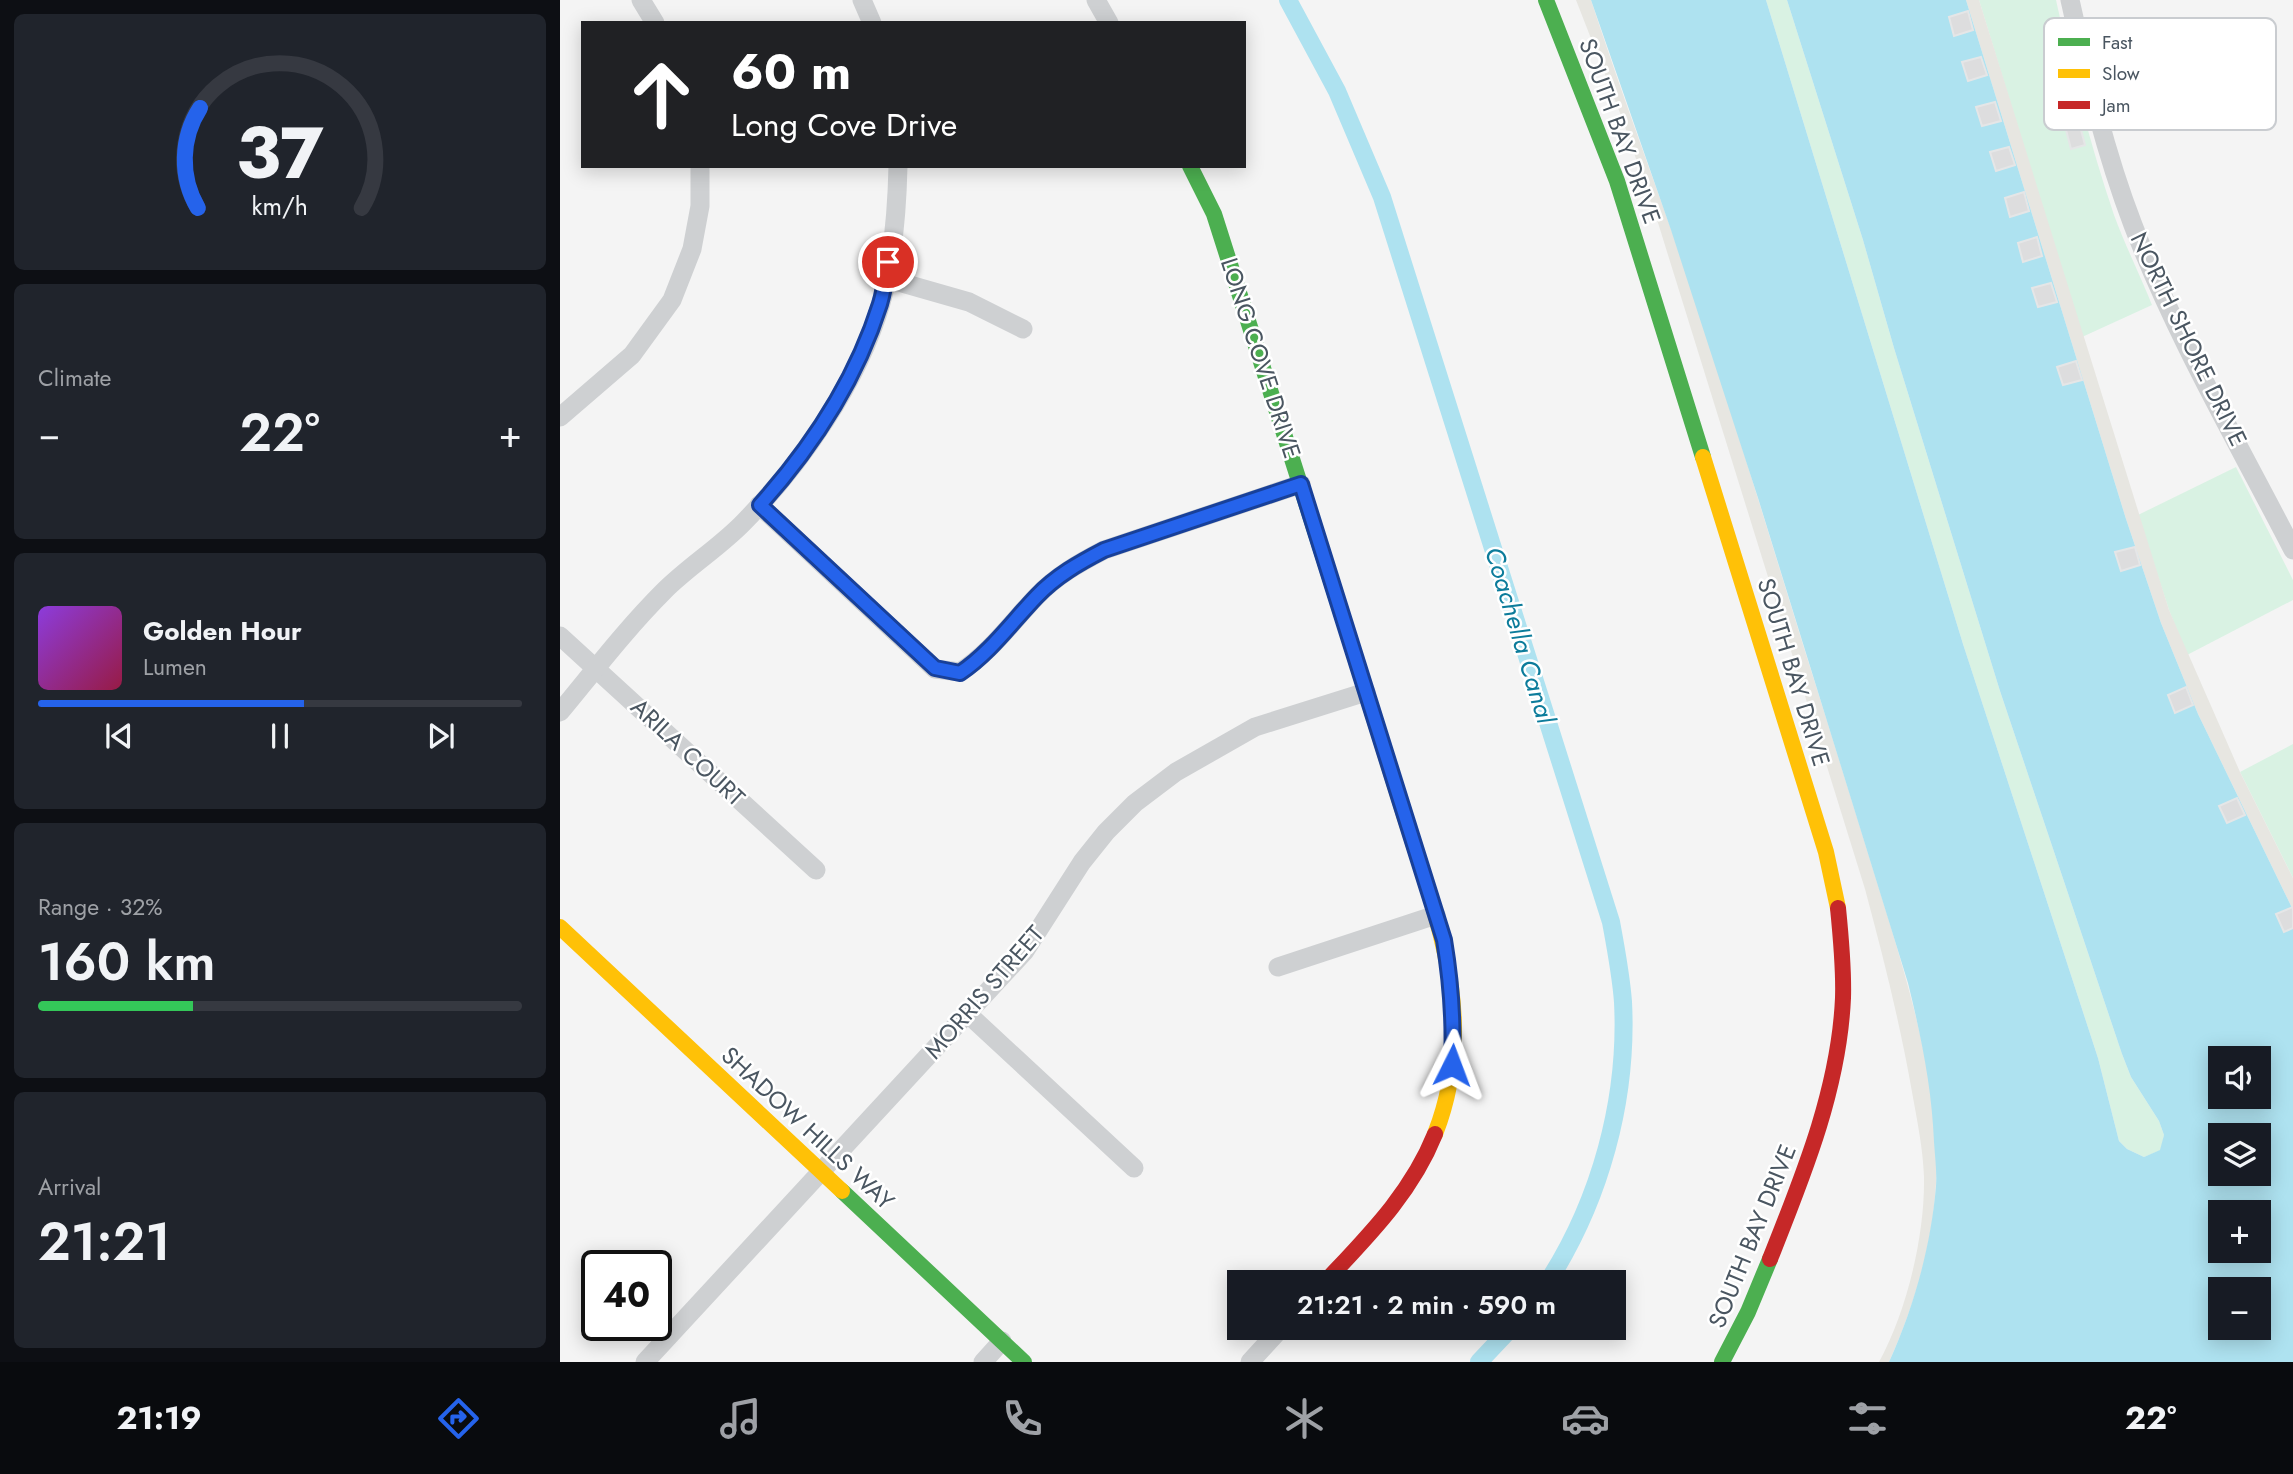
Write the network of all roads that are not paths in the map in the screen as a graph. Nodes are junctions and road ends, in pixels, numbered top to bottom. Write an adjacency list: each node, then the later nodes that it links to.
1 (641, 0): 7 (street)
2 (862, 0): 8 (street)
3 (1096, 0): 9 (street)
4 (1546, 0): 38 (street, SOUTH BAY DRIVE)
5 (2070, 0): 6 (street, NORTH SHORE DRIVE)
6 (2074, 18)
7 (653, 21)
8 (871, 21)
9 (1108, 21)
10 (2102, 130): 19 (street, NORTH SHORE DRIVE)
11 (700, 168): 16 (street)
12 (898, 168): 14 (street)
13 (1191, 168): 17 (street, LONG COVE DRIVE)
14 (885, 278): 15 (street); 18 (street)
15 (1023, 329)
16 (560, 417)
17 (1301, 484): 18 (street); 22 (street, LONG COVE DRIVE)
18 (760, 505): 21 (street)
19 (2293, 550)
20 (560, 636): 21 (street, ARILA COURT)
21 (596, 667): 23 (street); 24 (street, ARILA COURT)
22 (1366, 692): 25 (street, LONG COVE DRIVE); 28 (street, MORRIS STREET)
23 (560, 712)
24 (816, 870)
25 (1436, 915): 27 (street); 31 (street, LONG COVE DRIVE)
26 (560, 927): 30 (street, SHADOW HILLS WAY)
27 (1278, 967)
28 (968, 1014): 29 (street); 30 (street, MORRIS STREET)
29 (1135, 1168)
30 (822, 1172): 33 (street, SHADOW HILLS WAY); 34 (street, MORRIS STREET)
31 (1336, 1270)
32 (1270, 1340): 37 (street)
33 (1002, 1341): 35 (street); 36 (street, SHADOW HILLS WAY)
34 (645, 1362)
35 (983, 1362)
36 (1024, 1362)
37 (1250, 1362)
38 (1722, 1362)

